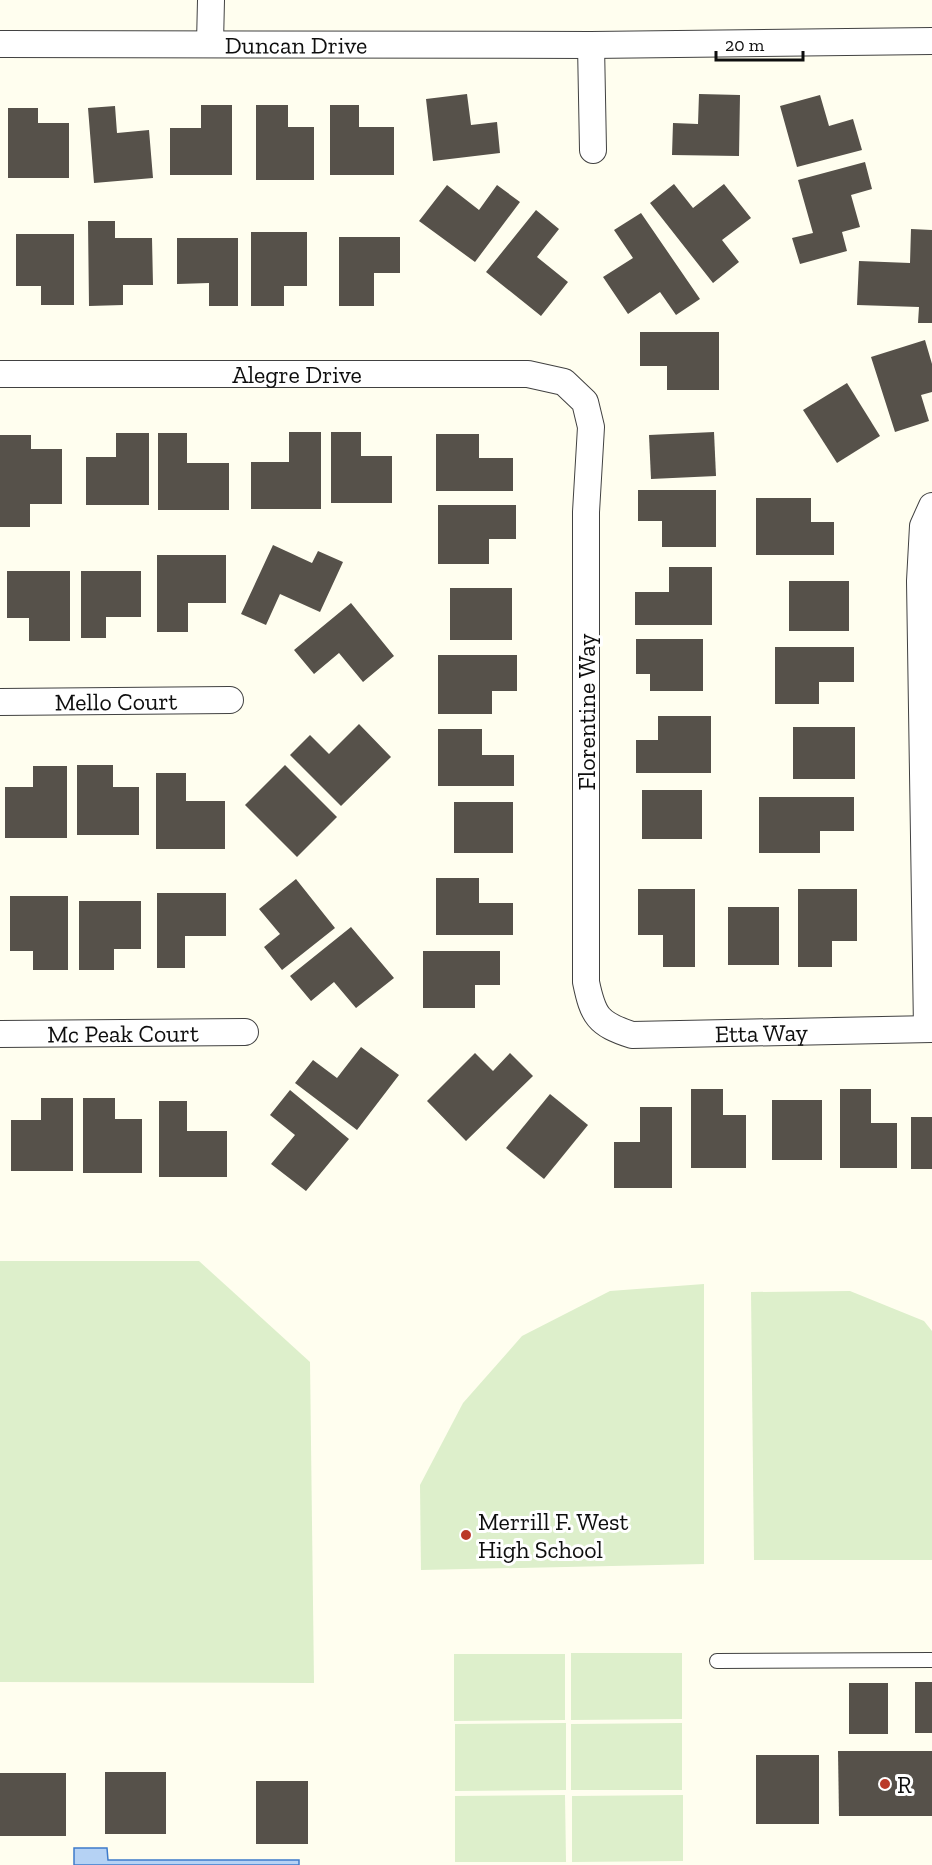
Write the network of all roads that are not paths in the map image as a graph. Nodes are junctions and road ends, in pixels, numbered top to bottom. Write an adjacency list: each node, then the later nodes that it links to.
1 (211, 0): 3 (street)
2 (932, 41): 5 (street, Duncan Drive)
3 (210, 43): 4 (street, Duncan Drive); 5 (street, Duncan Drive)
4 (0, 44)
5 (591, 45): 6 (street)
6 (592, 150)
7 (0, 374): 8 (street, Alegre Drive)
8 (585, 402): 12 (street, Florentine Way)
9 (932, 506): 13 (street)
10 (230, 700): 11 (street, Mello Court)
11 (0, 702)
12 (599, 1020): 13 (street, Etta Way)
13 (930, 1029)
14 (245, 1032): 15 (street, Mc Peak Court)
15 (0, 1034)
16 (932, 1660): 17 (lane)
17 (717, 1661)

